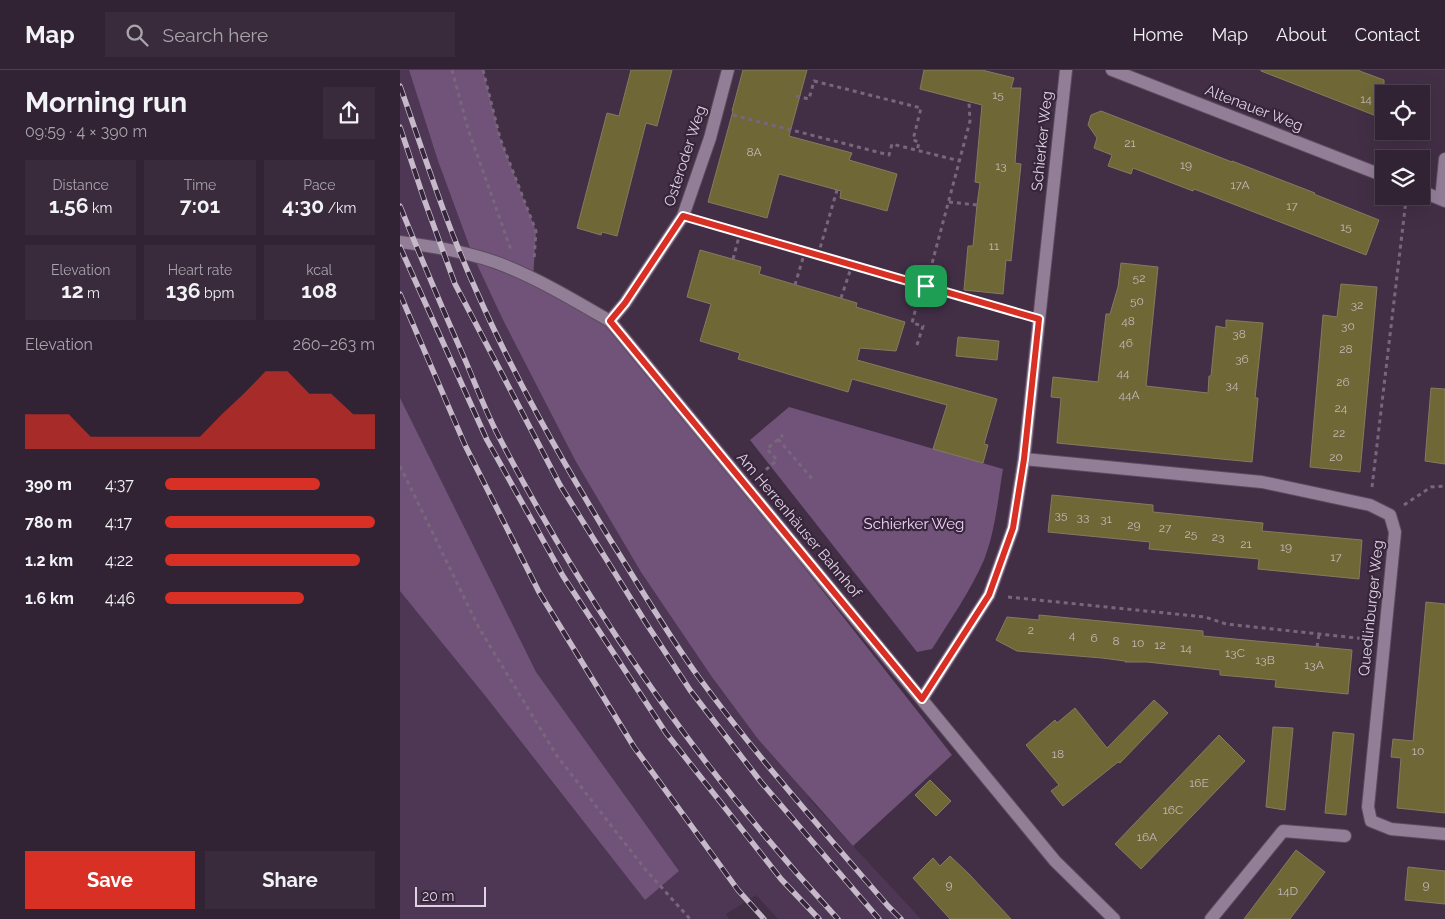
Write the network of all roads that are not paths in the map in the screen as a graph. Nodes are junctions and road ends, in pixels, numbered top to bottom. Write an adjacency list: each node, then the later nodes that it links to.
1 (728, 70): 9 (street, Osteroder Weg)
2 (1066, 70): 10 (street, Schierker Weg)
3 (1112, 70): 5 (street, Altenauer Weg)
4 (1445, 159): 7 (street)
5 (1375, 172)
6 (1430, 195): 7 (street)
7 (1443, 200)
8 (400, 242): 9 (street, Am Herrenhäuser Bahnhof)
9 (610, 321): 11 (street, Am Herrenhäuser Bahnhof)
10 (1024, 459): 11 (street, Schierker Weg); 12 (street, Quedlinburger Weg)
11 (922, 699): 14 (street, Am Herrenhäuser Bahnhof)
12 (1445, 834)
13 (1345, 836): 15 (street)
14 (1114, 919)
15 (1211, 919)

